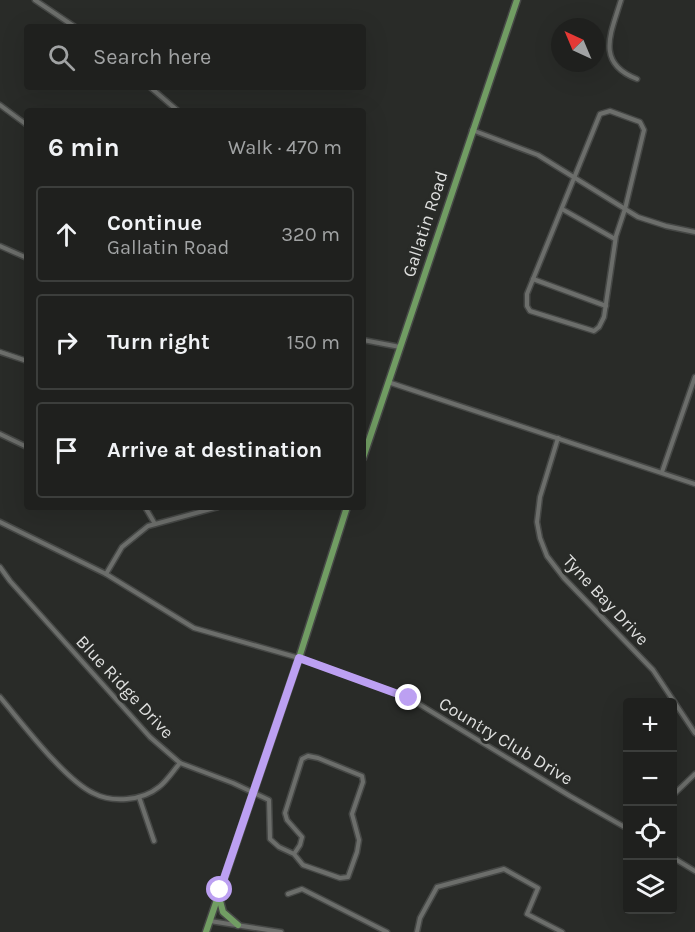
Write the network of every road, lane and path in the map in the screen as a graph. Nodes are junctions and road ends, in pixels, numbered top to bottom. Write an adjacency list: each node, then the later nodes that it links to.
1 (35, 0): 4 (street)
2 (516, 0): 10 (main road, Gallatin Road)
3 (621, 0): 5 (street)
4 (71, 24)
5 (637, 79)
6 (154, 90): 8 (street)
7 (0, 105): 9 (street)
8 (174, 108)
9 (24, 123)
10 (472, 130): 11 (street); 21 (main road, Gallatin Road)
11 (574, 179): 12 (street); 12 (street); 13 (street)
12 (625, 208): 14 (street); 15 (street)
13 (562, 209): 15 (street); 18 (street)
14 (695, 232)
15 (615, 239): 19 (street)
16 (0, 246): 17 (street)
17 (24, 257)
18 (533, 279): 19 (street); 19 (street)
19 (606, 306)
20 (366, 341): 21 (street)
21 (401, 347): 25 (main road, Gallatin Road)
22 (0, 352): 23 (street)
23 (24, 360)
24 (695, 377): 30 (street)
25 (388, 381): 27 (street); 29 (main road, Gallatin Road)
26 (0, 434): 28 (street)
27 (558, 438): 30 (street); 41 (street, Tyne Bay Drive)
28 (24, 446)
29 (366, 449)
30 (662, 472): 31 (street)
31 (695, 484)
32 (147, 510): 36 (street)
33 (207, 510): 36 (street)
34 (346, 510): 39 (main road)
35 (0, 522): 38 (street, Country Club Drive)
36 (155, 524): 38 (street)
37 (0, 567): 42 (street, Blue Ridge Drive)
38 (106, 574): 39 (street, Country Club Drive)
39 (299, 658): 45 (main road); 47 (street, Country Club Drive)
40 (0, 697): 46 (street)
41 (695, 733)
42 (180, 763): 45 (street, Blue Ridge Drive); 46 (street)
43 (695, 774): 44 (street)
44 (677, 791)
45 (254, 792): 49 (street); 53 (main road)
46 (139, 797): 48 (street)
47 (623, 827)
48 (154, 841)
49 (294, 855): 49 (street)
50 (677, 860): 51 (street)
51 (695, 871)
52 (288, 894): 58 (street)
53 (219, 895): 54 (main road); 55 (main road)
54 (210, 921): 55 (street); 56 (main road)
55 (238, 925): 57 (street)
56 (206, 932)
57 (281, 932)
58 (387, 932)
59 (417, 932): 60 (street)
60 (562, 932)

